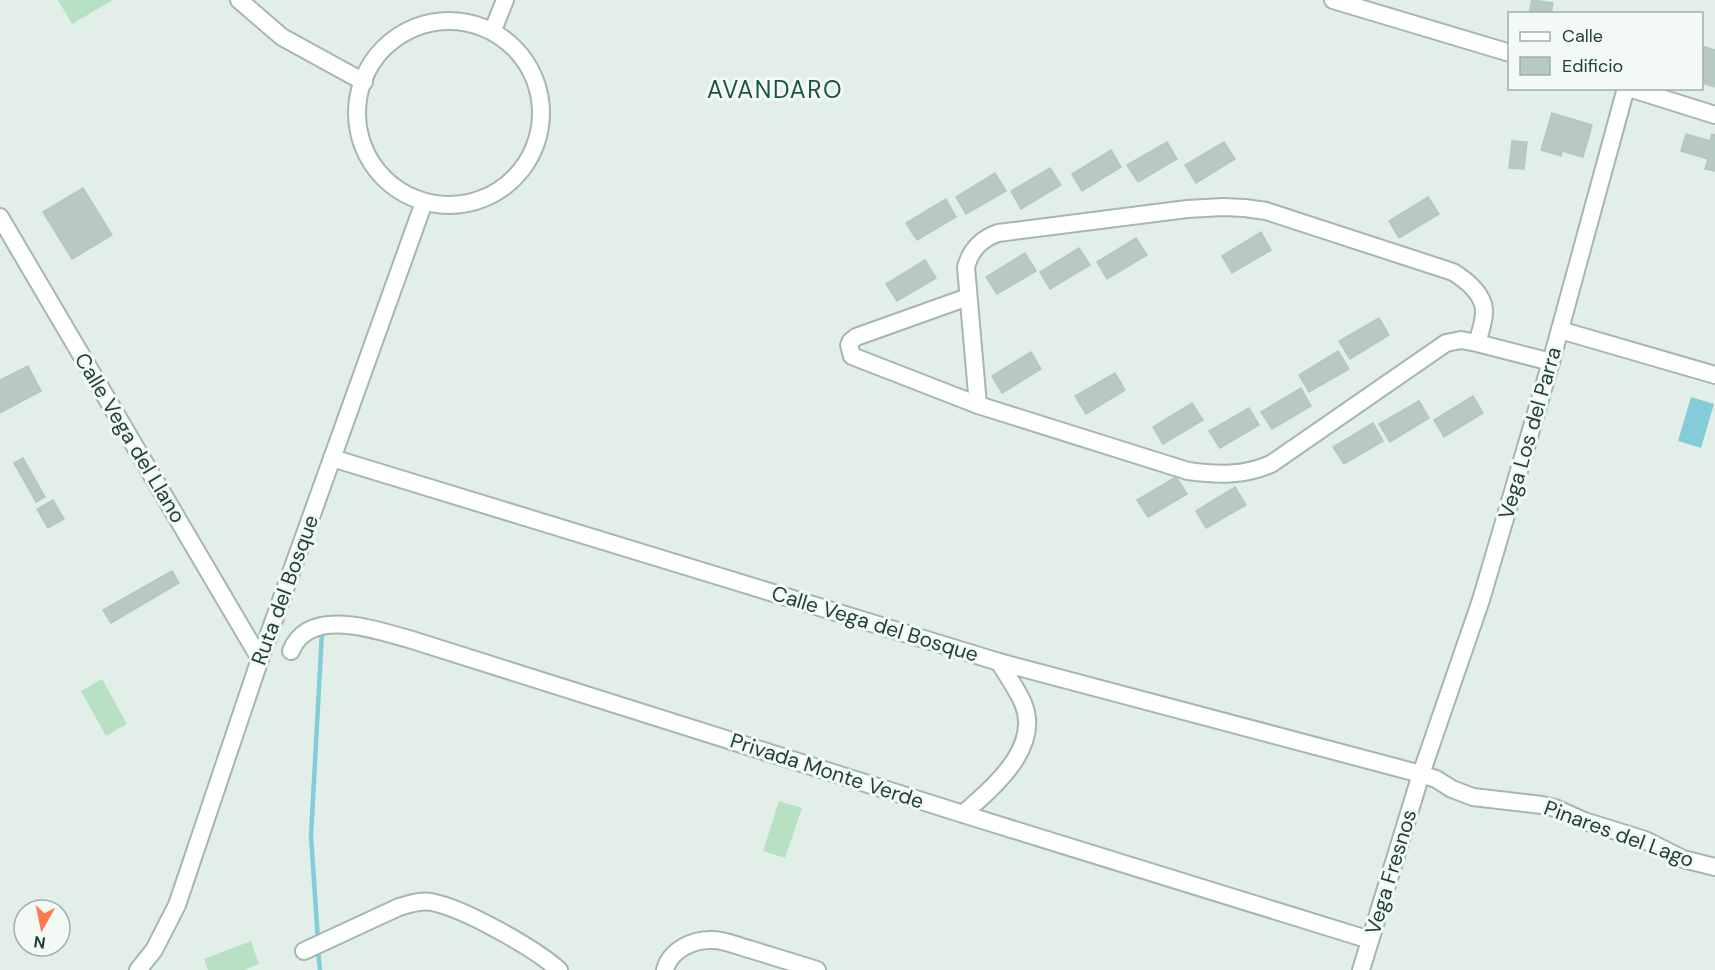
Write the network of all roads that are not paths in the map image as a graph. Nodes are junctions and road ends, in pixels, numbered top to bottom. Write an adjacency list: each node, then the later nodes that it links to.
1 (239, 0): 6 (street)
2 (505, 0): 4 (street)
3 (1333, 0): 5 (street)
4 (493, 30): 6 (street); 10 (street)
5 (1508, 53)
6 (364, 82): 10 (street)
7 (1626, 90): 13 (street, Vega Los del Parra)
8 (1634, 90): 9 (street)
9 (1715, 115)
10 (423, 205): 18 (street, Ruta del Bosque)
11 (0, 217): 20 (street, Calle Vega del Llano)
12 (968, 297): 14 (street); 17 (street); 17 (street)
13 (1560, 330): 15 (street, Vega Los del Parra); 16 (street)
14 (1477, 343): 15 (street); 17 (street)
15 (1551, 362): 22 (street, Vega Los del Parra)
16 (1715, 375)
17 (978, 405)
18 (332, 458): 20 (street, Ruta del Bosque); 21 (street, Calle Vega del Bosque)
19 (291, 651): 23 (street, Privada Monte Verde)
20 (261, 659): 27 (street, Ruta del Bosque)
21 (999, 662): 22 (street, Calle Vega del Bosque); 23 (street)
22 (1421, 774): 24 (street, Pinares del Lago); 25 (street, Vega Fresnos)
23 (963, 814): 25 (street, Privada Monte Verde)
24 (1715, 867)
25 (1370, 940): 31 (street, Vega Fresnos)
26 (304, 951): 28 (street)
27 (138, 970)
28 (559, 970)
29 (665, 970): 30 (street)
30 (817, 970)
31 (1361, 970)

